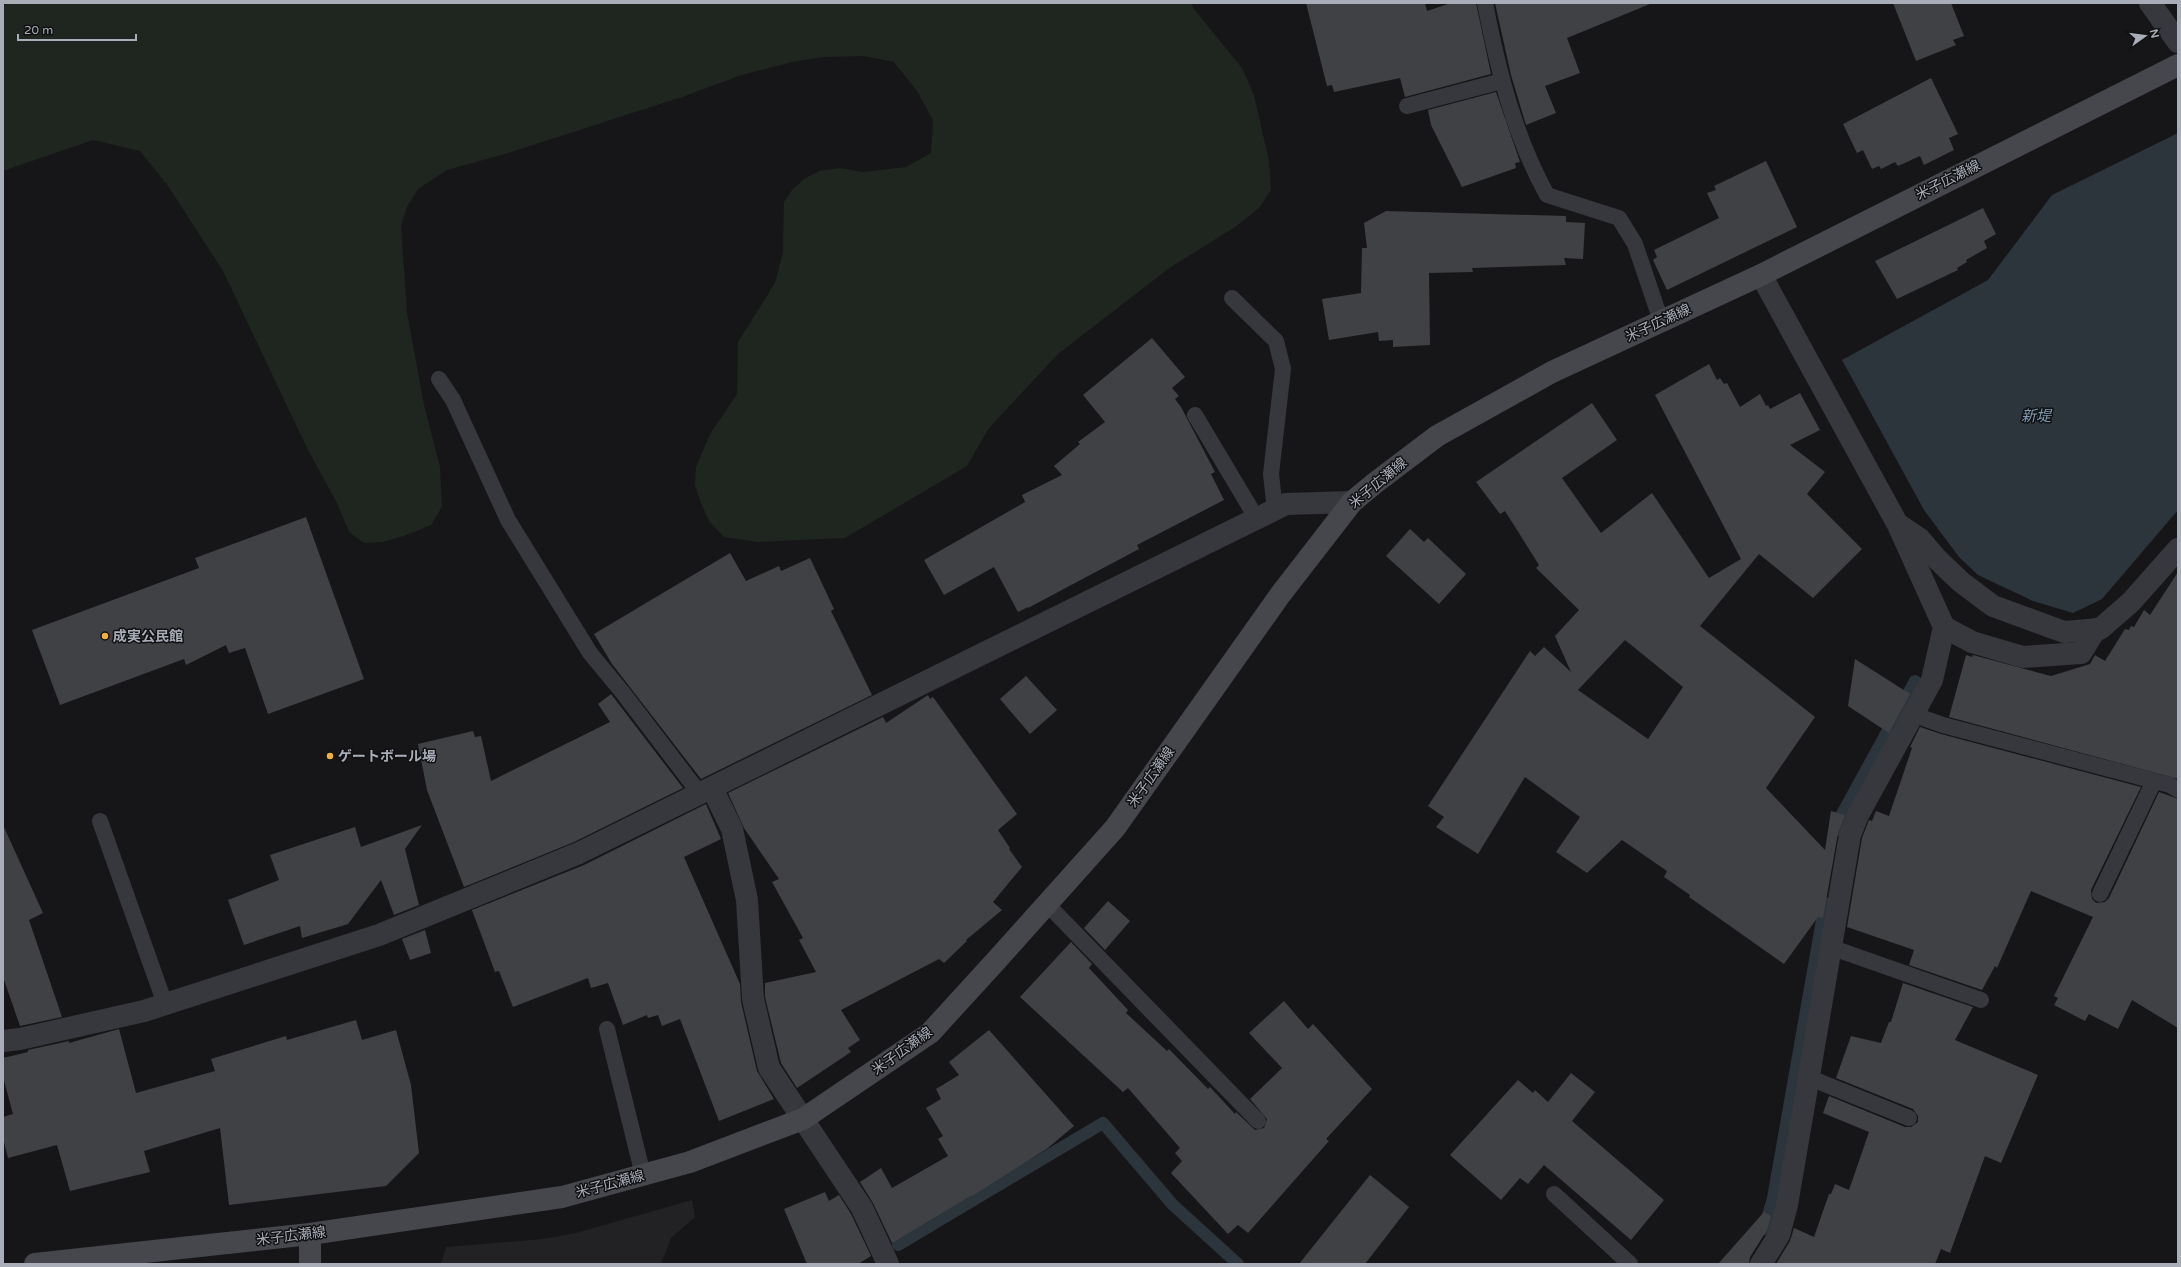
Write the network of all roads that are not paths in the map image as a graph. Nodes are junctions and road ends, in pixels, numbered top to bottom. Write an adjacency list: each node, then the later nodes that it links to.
1 (1485, 3): 5 (lane)
2 (2150, 3): 3 (street)
3 (2178, 42)
4 (2178, 65): 7 (main road, 米子広瀬線)
5 (1502, 81): 6 (lane); 9 (lane)
6 (1407, 106)
7 (1761, 275): 9 (main road, 米子広瀬線); 14 (street)
8 (1232, 298): 13 (lane)
9 (1661, 321): 12 (main road, 米子広瀬線)
10 (439, 378): 21 (lane)
11 (1195, 415): 13 (lane)
12 (1352, 502): 13 (street); 24 (main road, 米子広瀬線)
13 (1266, 514): 21 (street)
14 (1898, 525): 16 (street); 17 (street)
15 (2178, 549): 17 (street)
16 (1944, 627): 17 (street); 18 (street)
17 (2096, 629)
18 (1912, 714): 19 (lane); 25 (street)
19 (2154, 781): 20 (lane); 23 (lane)
20 (2178, 790)
21 (706, 791): 27 (street); 32 (street)
22 (100, 821): 27 (lane)
23 (2100, 894)
24 (1047, 904): 32 (main road, 米子広瀬線); 33 (lane)
25 (1830, 947): 26 (lane); 30 (street)
26 (1981, 1000)
27 (165, 1004): 29 (street)
28 (607, 1029): 34 (lane)
29 (3, 1041)
30 (1810, 1078): 31 (lane); 41 (street)
31 (1909, 1118)
32 (803, 1119): 34 (main road, 米子広瀬線); 39 (street)
33 (1258, 1122)
34 (643, 1175): 36 (main road, 米子広瀬線)
35 (1554, 1194): 40 (lane)
36 (310, 1234): 37 (main road, 米子広瀬線); 38 (main road)
37 (35, 1264)
38 (310, 1264)
39 (888, 1264)
40 (1630, 1264)
41 (1762, 1264)

